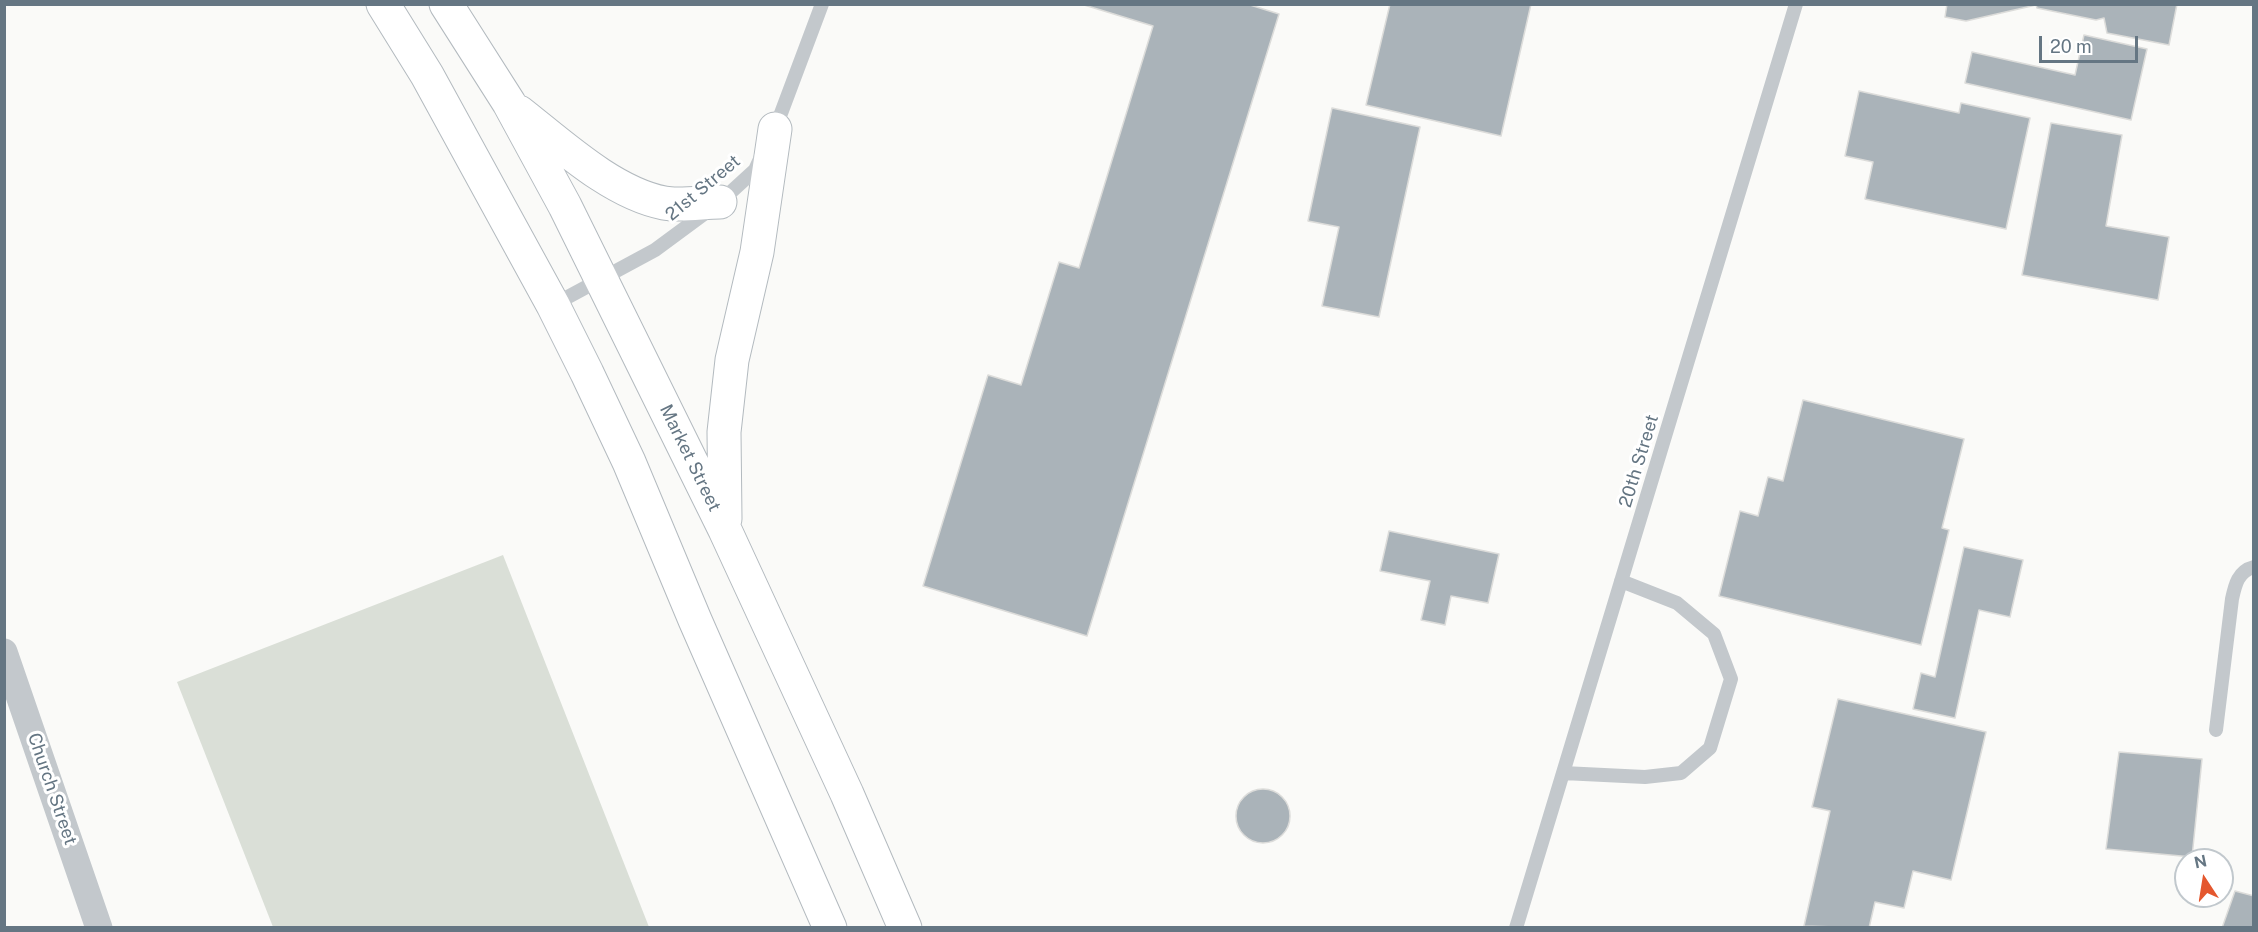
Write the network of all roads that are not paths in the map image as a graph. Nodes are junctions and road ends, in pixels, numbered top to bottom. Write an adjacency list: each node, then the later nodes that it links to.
1 (383, 4): 9 (main road)
2 (446, 4): 5 (main road, Market Street)
3 (822, 4): 6 (lane, 21st Street)
4 (1796, 4): 12 (lane, 20th Street)
5 (508, 103): 7 (main road); 8 (main road, Market Street)
6 (775, 129): 7 (lane, 21st Street); 10 (main road)
7 (720, 202): 8 (lane, 21st Street)
8 (602, 280): 9 (lane, 21st Street); 10 (main road, Market Street)
9 (553, 305): 17 (main road)
10 (725, 530): 18 (main road, Market Street)
11 (2253, 567): 14 (lane)
12 (1621, 581): 15 (lane, 20th Street); 15 (lane)
13 (4, 652): 16 (street, Church Street)
14 (2216, 730)
15 (1563, 773): 19 (lane, 20th Street)
16 (99, 927)
17 (830, 927)
18 (905, 927)
19 (1516, 927)

